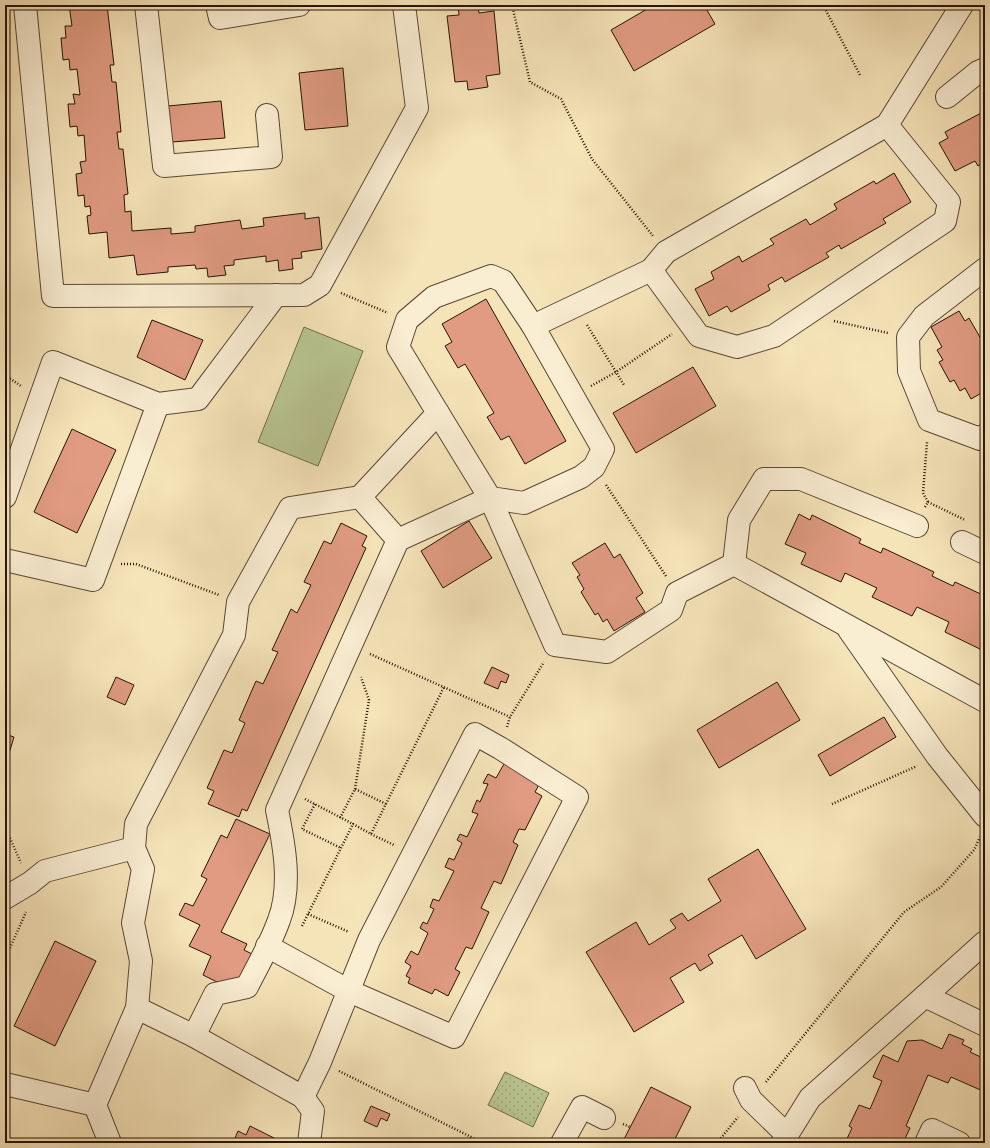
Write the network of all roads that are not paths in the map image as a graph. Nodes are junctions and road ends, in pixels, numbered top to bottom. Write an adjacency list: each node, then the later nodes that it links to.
1 (25, 5): 13 (lane)
2 (146, 5): 9 (lane)
3 (217, 5): 4 (lane)
4 (299, 5)
5 (404, 5): 13 (lane)
6 (962, 5): 10 (lane)
7 (985, 70): 8 (lane)
8 (947, 96)
9 (267, 115)
10 (887, 125): 12 (lane); 12 (lane)
11 (985, 269): 17 (lane)
12 (650, 270): 14 (lane)
13 (276, 295): 15 (lane)
14 (533, 326): 16 (lane); 20 (lane)
15 (158, 404): 18 (lane); 25 (lane)
16 (438, 413): 19 (lane); 20 (lane)
17 (985, 435)
18 (5, 497)
19 (360, 497): 22 (lane); 30 (lane)
20 (490, 498): 22 (lane); 26 (lane)
21 (916, 526): 26 (lane)
22 (398, 540): 33 (lane)
23 (962, 542): 24 (lane)
24 (985, 553)
25 (5, 560)
26 (734, 564): 27 (lane)
27 (846, 626): 28 (lane); 29 (lane)
28 (985, 701)
29 (984, 824)
30 (134, 848): 31 (lane); 36 (lane)
31 (5, 898)
32 (985, 942): 35 (lane)
33 (267, 946): 34 (lane); 38 (lane)
34 (349, 991): 34 (lane); 41 (lane)
35 (924, 996): 37 (lane); 44 (lane)
36 (137, 1008): 38 (lane); 42 (lane)
37 (985, 1025)
38 (194, 1036): 41 (lane)
39 (5, 1084): 42 (lane)
40 (748, 1094): 44 (lane)
41 (303, 1097): 46 (lane)
42 (94, 1105): 45 (lane)
43 (604, 1118): 47 (lane)
44 (784, 1138)
45 (110, 1143)
46 (309, 1143)
47 (562, 1143)
48 (926, 1143): 49 (lane)
49 (958, 1143)

